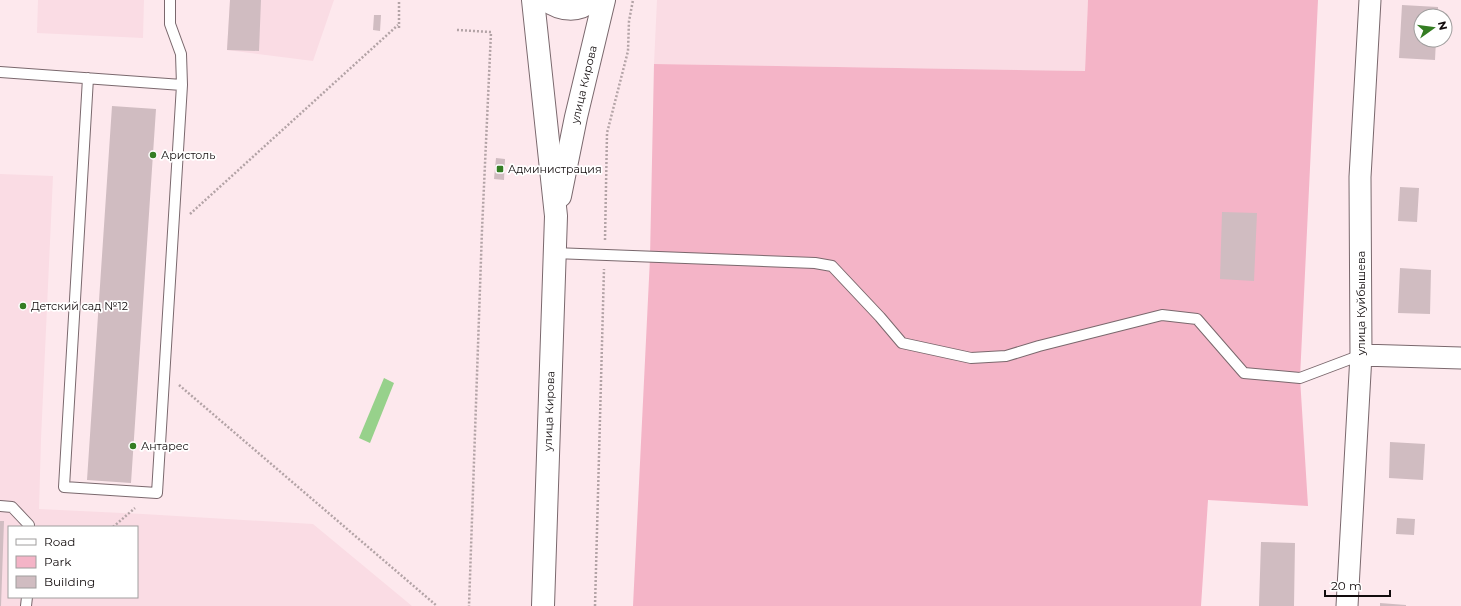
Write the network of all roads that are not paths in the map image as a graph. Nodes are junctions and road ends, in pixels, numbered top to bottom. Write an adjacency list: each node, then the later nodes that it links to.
1 (170, 0): 9 (lane)
2 (533, 0): 10 (main road, улица Кирова)
3 (546, 0): 4 (main road)
4 (592, 0)
5 (604, 0): 10 (main road, улица Кирова)
6 (1370, 0): 12 (street, улица Куйбышева)
7 (0, 72): 8 (lane)
8 (88, 78): 9 (lane); 9 (lane)
9 (182, 85)
10 (556, 216): 11 (main road, улица Кирова)
11 (554, 254): 12 (lane); 16 (main road, улица Кирова)
12 (1361, 355): 13 (street); 17 (street, улица Куйбышева)
13 (1461, 358)
14 (0, 506): 15 (lane)
15 (28, 526)
16 (543, 606)
17 (1347, 606)

